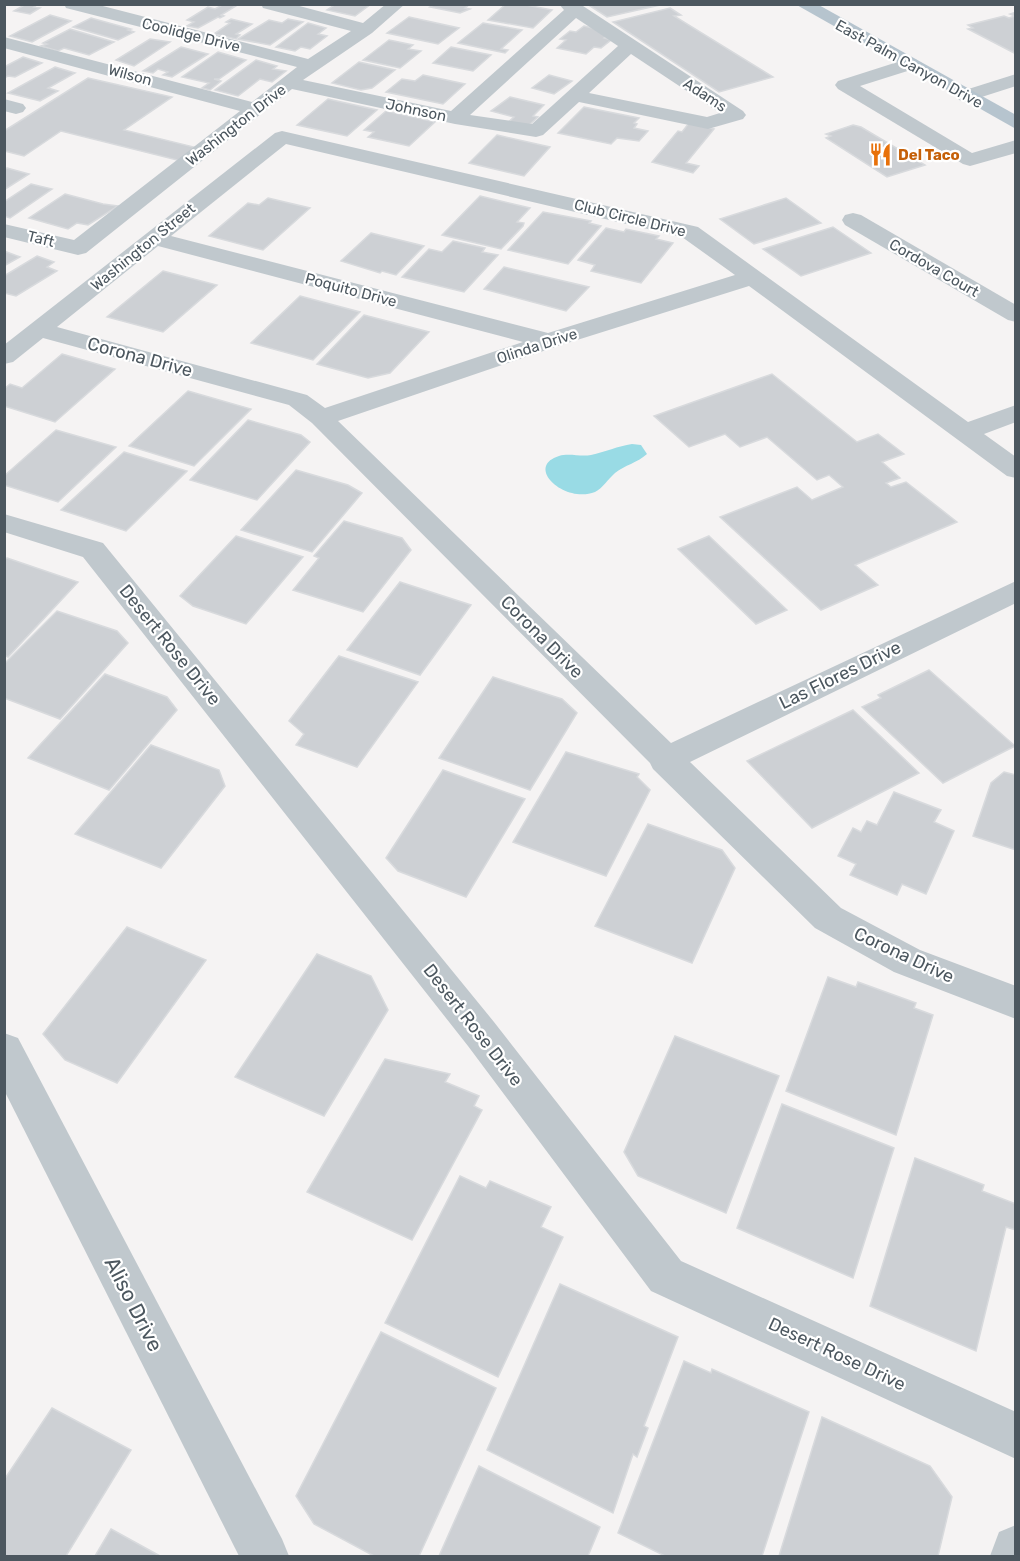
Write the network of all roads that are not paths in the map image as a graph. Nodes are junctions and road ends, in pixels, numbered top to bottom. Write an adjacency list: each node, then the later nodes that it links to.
1 (72, 4): 10 (street, Coolidge Drive)
2 (269, 4): 6 (street)
3 (397, 4): 6 (street, Washington Drive)
4 (802, 4): 9 (main road, East Palm Canyon Drive)
5 (571, 7): 8 (street, Adams); 16 (street, Johnson)
6 (366, 29): 10 (street, Washington Drive)
7 (4, 42): 15 (street, Wilson)
8 (629, 46): 13 (street); 13 (street, Adams)
9 (910, 64): 14 (main road, East Palm Canyon Drive); 19 (street)
10 (311, 65): 12 (street, Washington Drive)
11 (1016, 80): 14 (street)
12 (290, 83): 15 (street, Washington Drive); 16 (street, Johnson)
13 (576, 96): 16 (street)
14 (966, 96): 17 (main road, East Palm Canyon Drive)
15 (256, 108): 23 (street, Washington Drive)
16 (455, 118)
17 (1016, 123)
18 (282, 137): 22 (street, Washington Street); 24 (street, Club Circle Drive)
19 (1016, 146)
20 (853, 220): 25 (street, Cordova Court)
21 (4, 230): 23 (street, Taft)
22 (153, 238): 26 (street, Washington Street); 27 (street, Poquito Drive)
23 (78, 248)
24 (753, 277): 27 (street, Olinda Drive); 31 (street, Club Circle Drive)
25 (1016, 315)
26 (40, 330): 28 (street, Washington Street); 30 (street, Corona Drive)
27 (549, 341): 30 (street, Olinda Drive)
28 (4, 357)
29 (1016, 413): 31 (street)
30 (321, 418): 35 (street, Corona Drive)
31 (966, 432): 32 (street, Club Circle Drive)
32 (1016, 470)
33 (4, 523): 38 (street, Desert Rose Drive)
34 (1016, 591): 35 (street, Las Flores Drive)
35 (665, 759): 36 (street, Corona Drive)
36 (1016, 1003)
37 (4, 1050): 40 (street, Aliso Drive)
38 (1016, 1436)
39 (1016, 1549): 41 (street)
40 (265, 1557)
41 (1014, 1557)

